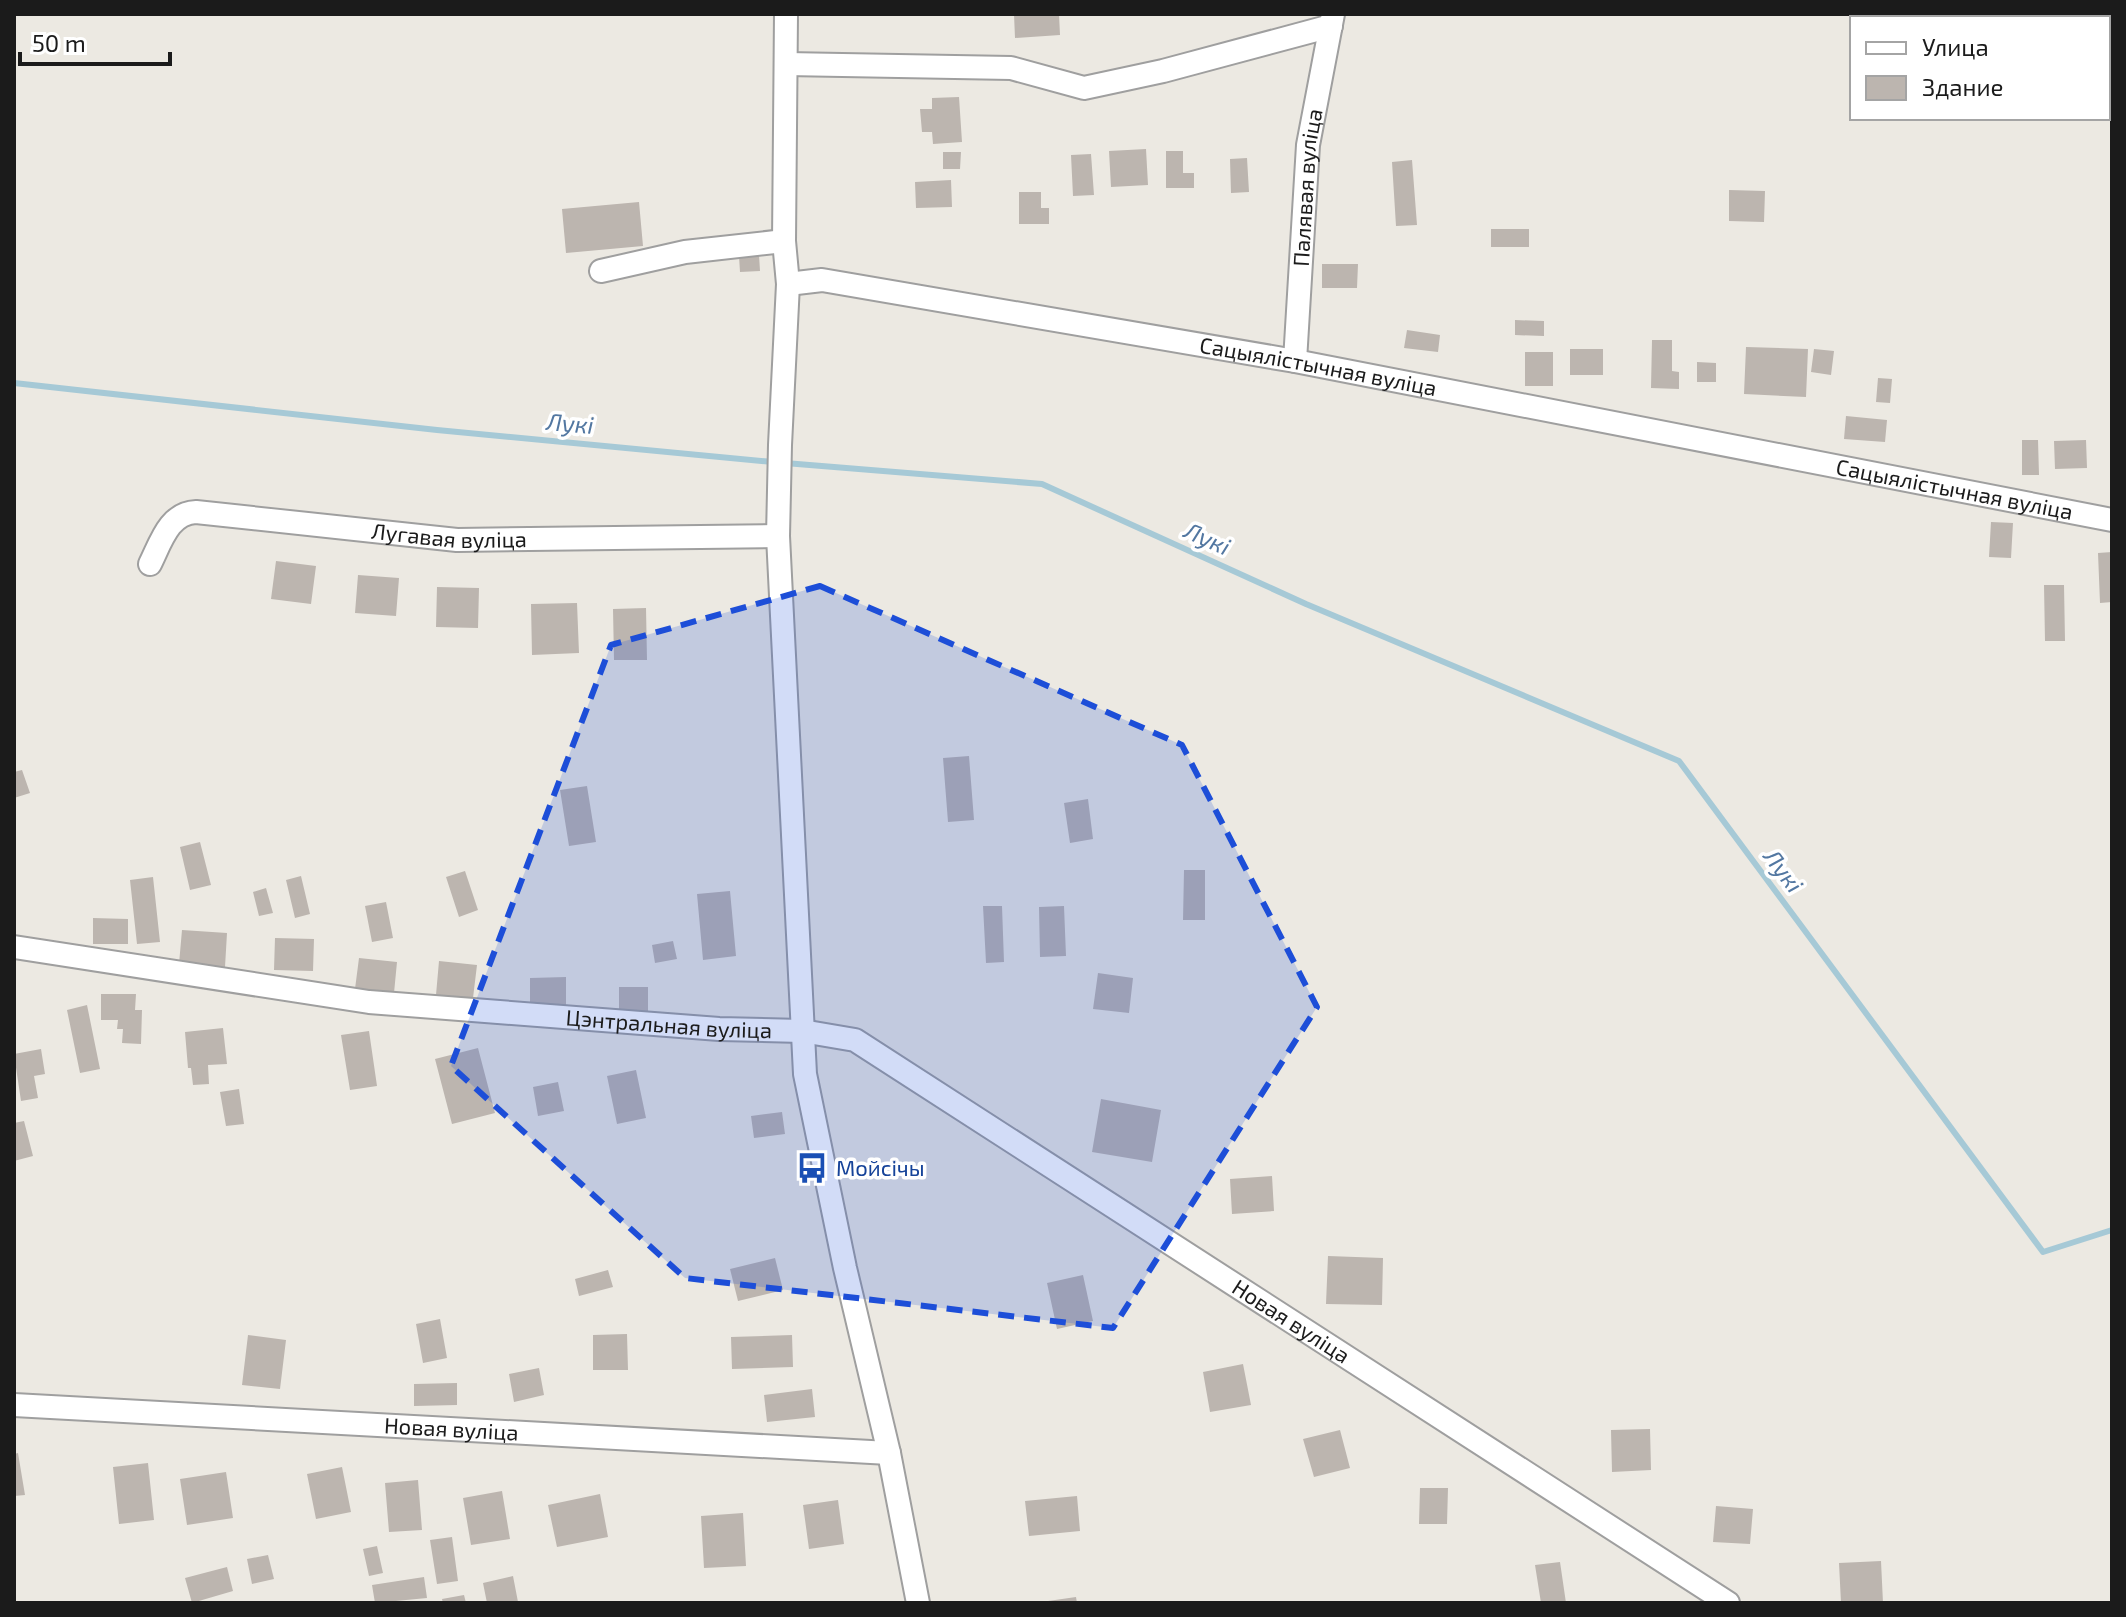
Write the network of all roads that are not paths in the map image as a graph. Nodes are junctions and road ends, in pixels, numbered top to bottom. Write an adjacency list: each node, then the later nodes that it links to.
1 (786, 14): 3 (street)
2 (1332, 20): 3 (street); 7 (street, Палявая вуліца)
3 (786, 64): 4 (street)
4 (784, 241): 5 (street); 6 (street)
5 (601, 271)
6 (788, 284): 7 (street, Сацыялістычная вуліца); 9 (street, Цэнтральная вуліца)
7 (1295, 361): 8 (street, Сацыялістычная вуліца)
8 (2112, 520)
9 (778, 536): 10 (street, Лугавая вуліца); 12 (street, Цэнтральная вуліца)
10 (150, 564)
11 (14, 947): 12 (street, Цэнтральная вуліца)
12 (802, 1031): 14 (street); 16 (street, Новая вуліца)
13 (14, 1405): 14 (street, Новая вуліца)
14 (889, 1453): 15 (street)
15 (918, 1603)
16 (1728, 1603)

